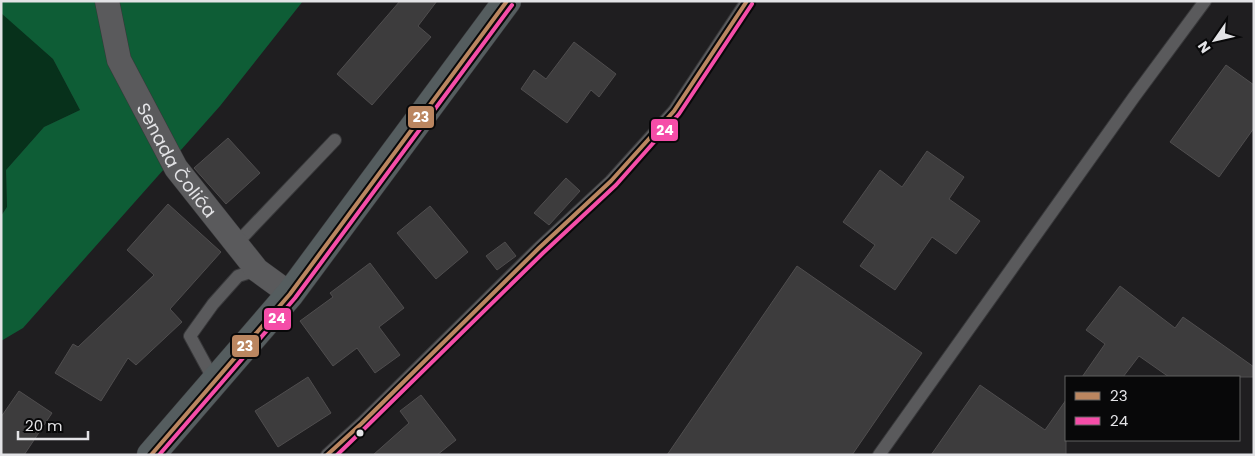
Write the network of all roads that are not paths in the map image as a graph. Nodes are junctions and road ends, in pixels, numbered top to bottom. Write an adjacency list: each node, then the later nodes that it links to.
1 (106, 1): 6 (street, Senada Čolića)
2 (507, 1): 8 (main road)
3 (747, 1): 11 (lane)
4 (1205, 1): 12 (lane)
5 (335, 140): 6 (lane)
6 (236, 244): 7 (street, Senada Čolića)
7 (257, 270): 8 (street, Senada Čolića); 9 (lane)
8 (290, 294): 9 (main road)
9 (215, 382): 10 (main road)
10 (151, 455)
11 (327, 455)
12 (879, 455)

